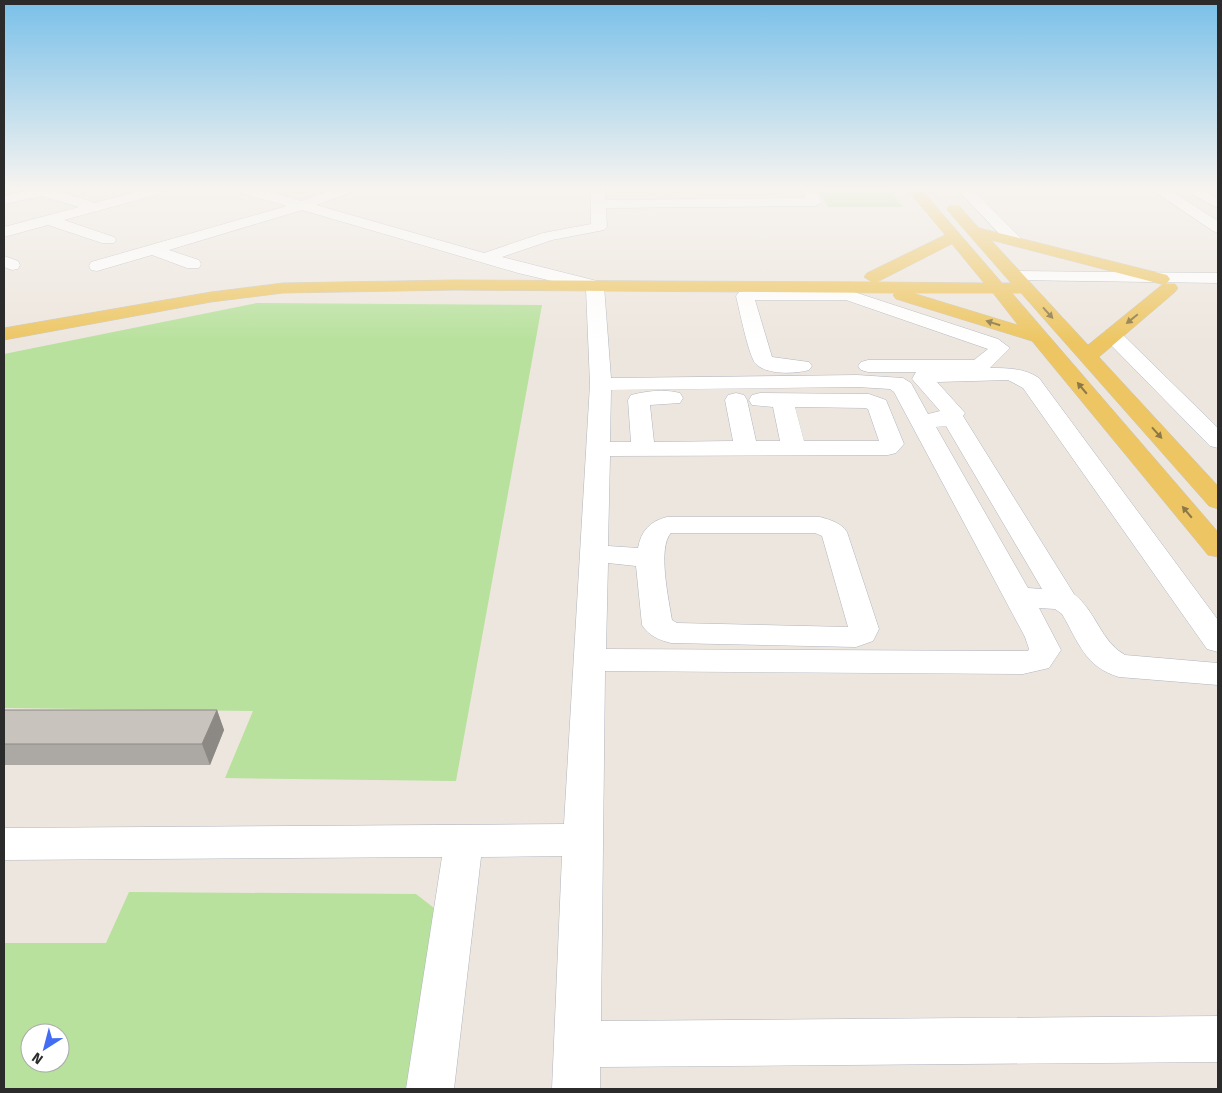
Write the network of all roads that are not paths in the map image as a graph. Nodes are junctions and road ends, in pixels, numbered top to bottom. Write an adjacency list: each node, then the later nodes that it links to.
1 (187, 240): 8 (street)
2 (421, 240): 9 (street)
3 (537, 240): 9 (street)
4 (948, 240): 14 (main road)
5 (957, 240): 15 (main road)
6 (982, 240): 16 (main road)
7 (1014, 240): 19 (main road)
8 (154, 250): 10 (street); 11 (street)
9 (484, 258): 12 (street)
10 (193, 264)
11 (97, 266)
12 (556, 278): 14 (main road); 17 (street); 20 (main road)
13 (1218, 278): 19 (street)
14 (872, 281): 15 (main road); 17 (main road); 23 (main road, one-way to 14)
15 (992, 282): 16 (main road); 23 (main road)
16 (1021, 282): 19 (street); 24 (main road, one-way to 24)
17 (595, 286): 21 (main road); 26 (street)
18 (1218, 289): 19 (street)
19 (1168, 290): 22 (main road, one-way to 22)
20 (4, 325)
21 (4, 334)
22 (1112, 335): 24 (main road); 31 (street)
23 (1039, 337): 37 (main road, one-way to 23)
24 (1088, 356): 36 (main road, one-way to 36)
25 (854, 374): 25 (street); 26 (street); 30 (street)
26 (601, 384): 33 (street)
27 (736, 400): 28 (street); 34 (street); 35 (street)
28 (783, 401): 32 (street); 32 (street)
29 (952, 416): 30 (street); 41 (street); 42 (street)
30 (921, 421): 40 (street)
31 (1218, 440)
32 (794, 448): 35 (street)
33 (598, 449): 34 (street); 38 (street)
34 (643, 449): 35 (street)
35 (746, 449)
36 (1218, 500)
37 (1218, 550)
38 (594, 554): 39 (street); 43 (street)
39 (650, 561): 39 (street)
40 (1018, 597): 41 (street); 43 (street)
41 (1063, 600): 44 (street)
42 (1218, 642)
43 (590, 660): 46 (street)
44 (1218, 674)
45 (464, 840): 46 (street); 47 (street); 50 (street)
46 (582, 840): 49 (street)
47 (4, 844)
48 (1218, 1040): 49 (street)
49 (578, 1044): 51 (street)
50 (430, 1089)
51 (576, 1089)

